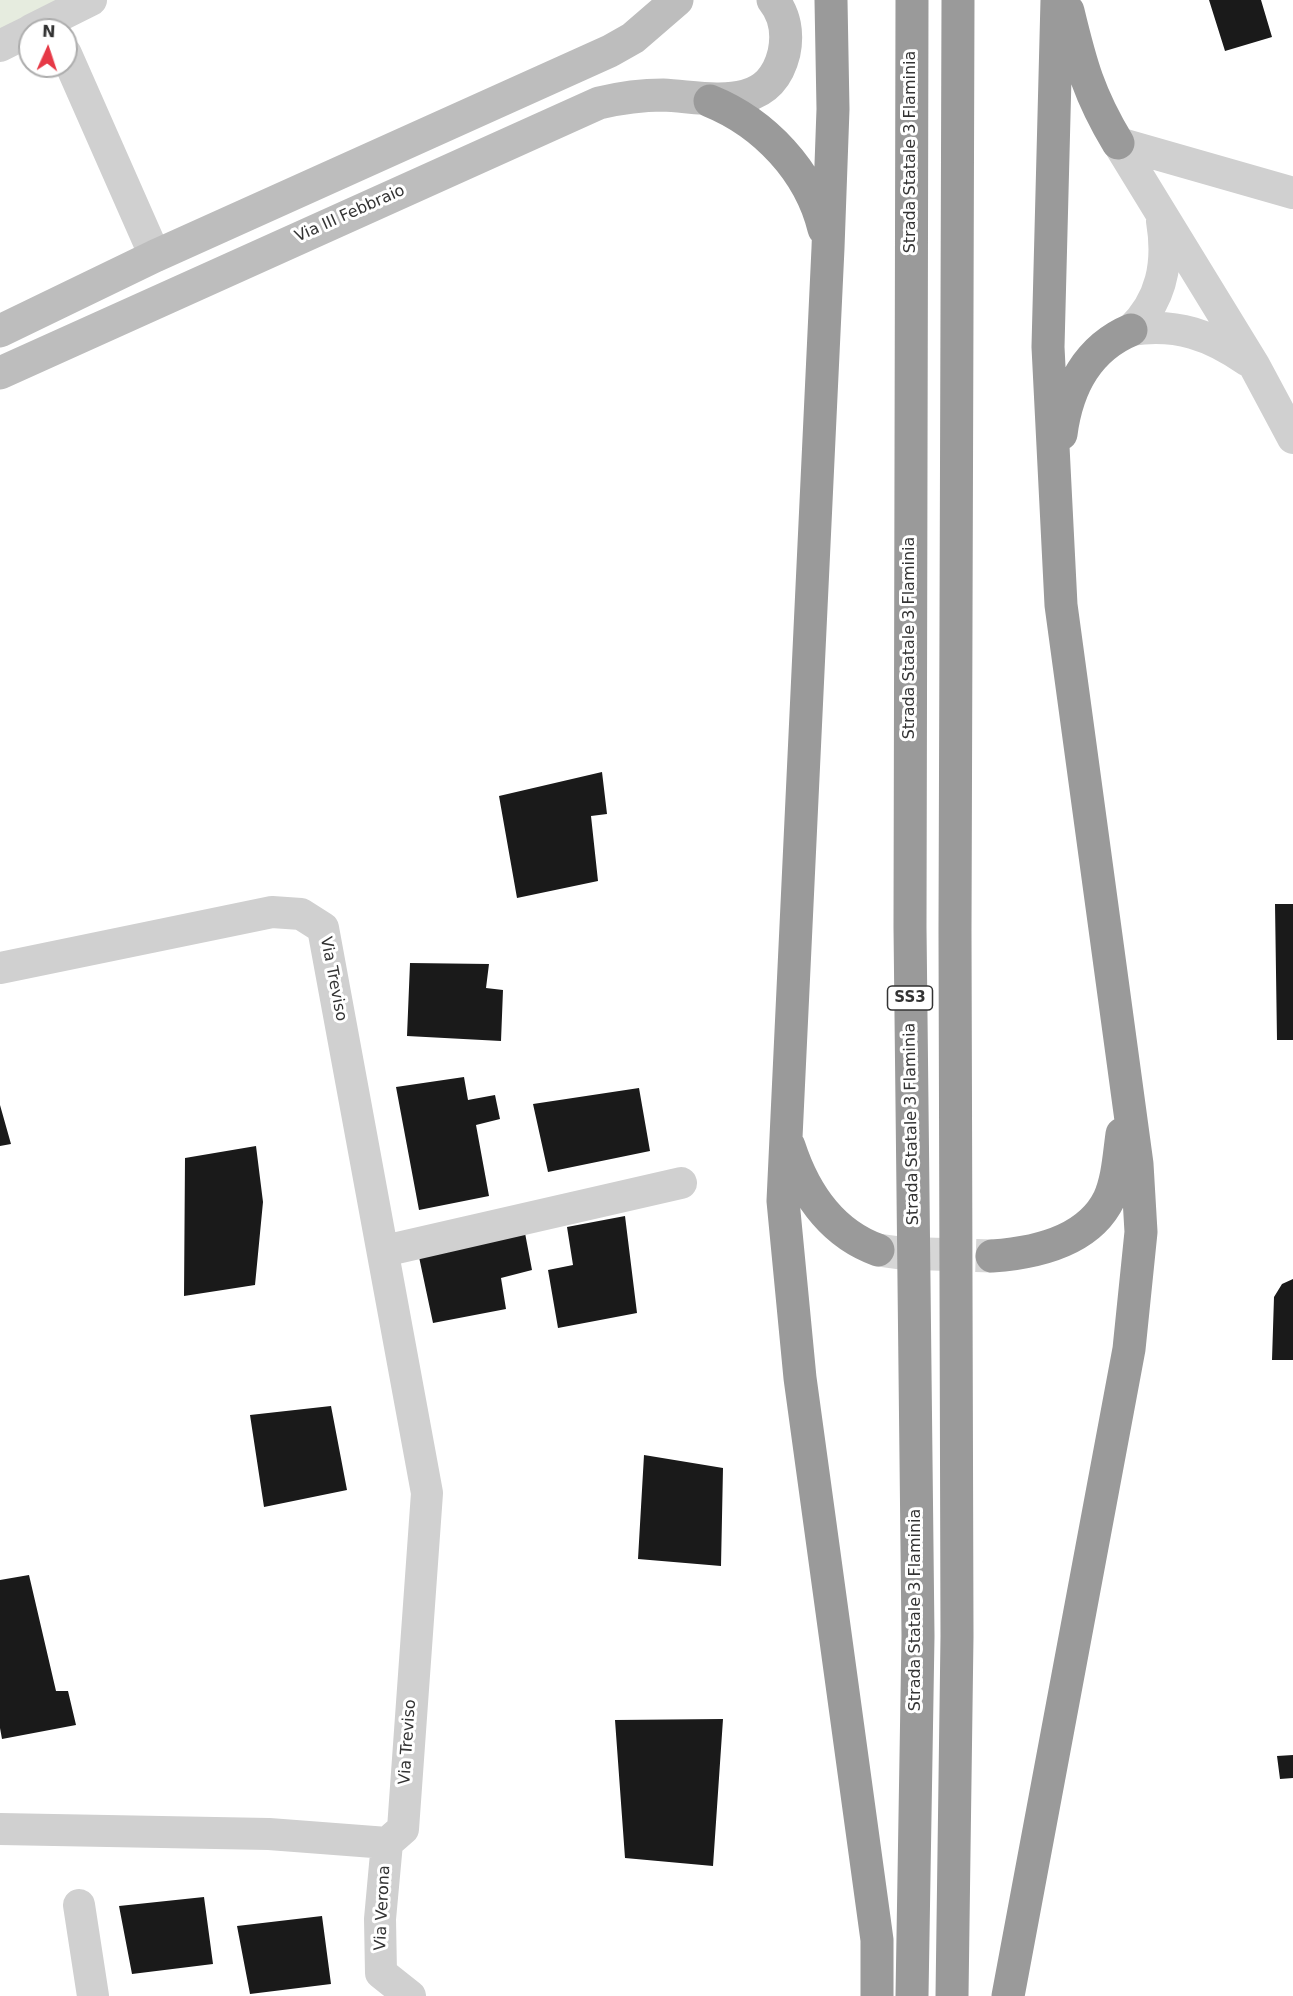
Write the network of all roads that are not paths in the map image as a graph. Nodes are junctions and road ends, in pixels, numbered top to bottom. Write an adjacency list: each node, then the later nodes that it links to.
1 (91, 0): 9 (street)
2 (677, 0): 18 (main road)
3 (773, 0): 13 (main road, Via III Febbraio)
4 (831, 0): 17 (highway)
5 (912, 0): 38 (highway, Strada Statale 3 Flaminia / SS3)
6 (958, 0): 39 (highway, SS3)
7 (1057, 0): 24 (highway)
8 (1065, 0): 14 (highway)
9 (60, 18)
10 (18, 38): 11 (street)
11 (0, 46)
12 (77, 78): 18 (street)
13 (710, 101): 17 (highway); 22 (main road, Via III Febbraio)
14 (1118, 143): 15 (street); 16 (street)
15 (1293, 193)
16 (1162, 218): 19 (street); 21 (street)
17 (828, 248): 27 (highway)
18 (155, 256): 20 (main road)
19 (1131, 330): 21 (street); 24 (highway)
20 (0, 331)
21 (1254, 365): 23 (street)
22 (0, 373)
23 (1293, 438)
24 (1053, 492): 26 (highway)
25 (0, 968): 30 (street, Via Treviso)
26 (1127, 1097): 31 (highway); 40 (highway)
27 (787, 1141): 29 (highway); 37 (highway)
28 (681, 1183): 30 (street)
29 (878, 1250)
30 (384, 1251): 33 (street, Via Treviso)
31 (992, 1256)
32 (0, 1829): 33 (street)
33 (387, 1843): 36 (street, Via Verona)
34 (79, 1905): 35 (street)
35 (93, 1996)
36 (410, 1996)
37 (877, 1996)
38 (912, 1996)
39 (952, 1996)
40 (1008, 1996)

